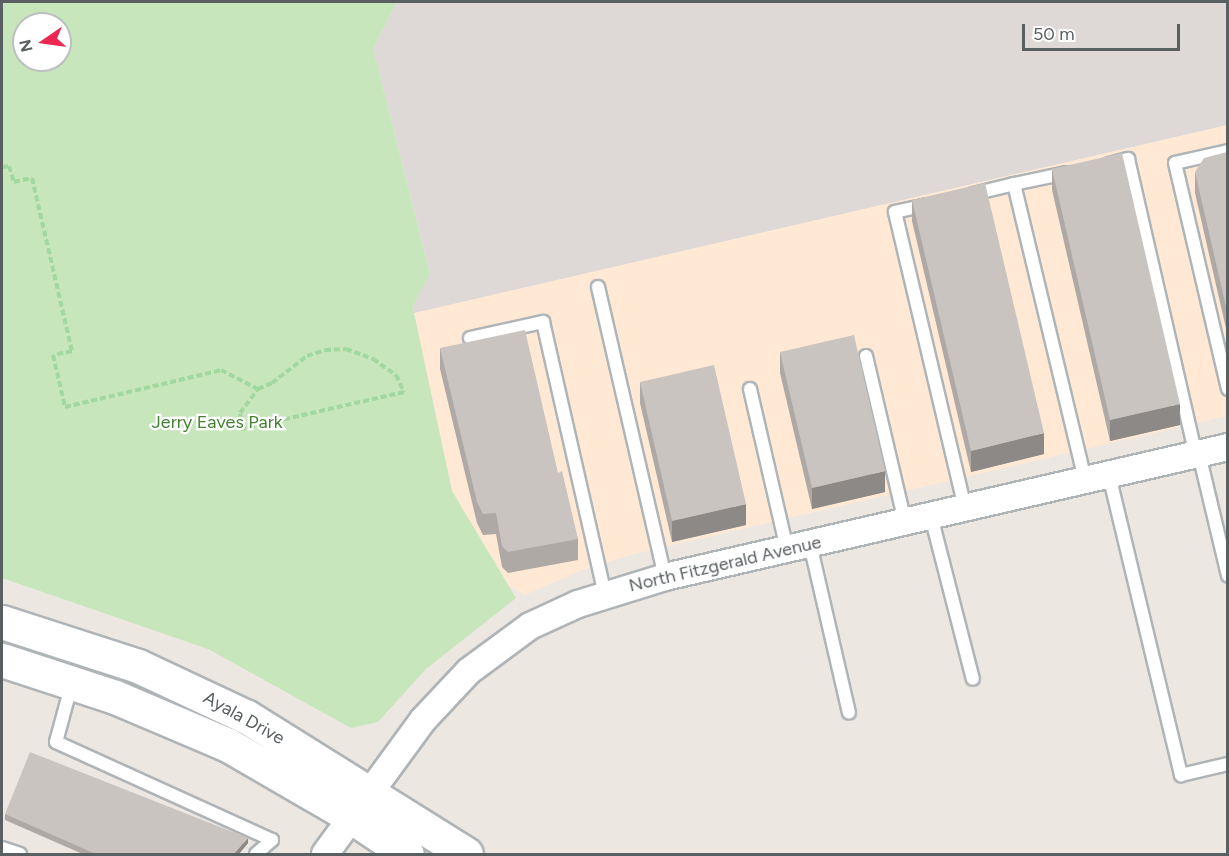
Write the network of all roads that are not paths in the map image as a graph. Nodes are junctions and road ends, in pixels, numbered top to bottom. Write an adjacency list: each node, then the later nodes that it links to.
1 (1227, 151): 9 (lane)
2 (1014, 184): 3 (lane); 11 (lane); 12 (lane)
3 (960, 197)
4 (939, 202): 13 (lane)
5 (598, 287): 18 (lane)
6 (470, 338): 19 (lane)
7 (866, 356): 15 (lane)
8 (750, 389): 16 (lane)
9 (1227, 389)
10 (1227, 447): 11 (street, North Fitzgerald Avenue)
11 (1198, 454): 12 (street, North Fitzgerald Avenue); 17 (lane)
12 (1097, 478): 13 (street, North Fitzgerald Avenue); 25 (lane)
13 (965, 508): 14 (street, North Fitzgerald Avenue)
14 (931, 516): 15 (street, North Fitzgerald Avenue); 22 (lane)
15 (905, 522): 16 (street, North Fitzgerald Avenue)
16 (798, 546): 18 (street, North Fitzgerald Avenue); 24 (lane)
17 (1227, 576)
18 (665, 577): 19 (street, North Fitzgerald Avenue)
19 (605, 594): 26 (street, North Fitzgerald Avenue)
20 (2, 622): 26 (main road, Ayala Drive)
21 (2, 660): 23 (main road, Ayala Drive)
22 (973, 679)
23 (72, 682): 26 (main road, Ayala Drive); 29 (lane)
24 (849, 713)
25 (1227, 764)
26 (361, 804): 30 (street, North Fitzgerald Avenue); 31 (main road, Ayala Drive); 32 (main road, Ayala Drive)
27 (2, 848): 28 (lane)
28 (20, 855)
29 (256, 855)
30 (325, 855)
31 (407, 855)
32 (466, 855)

